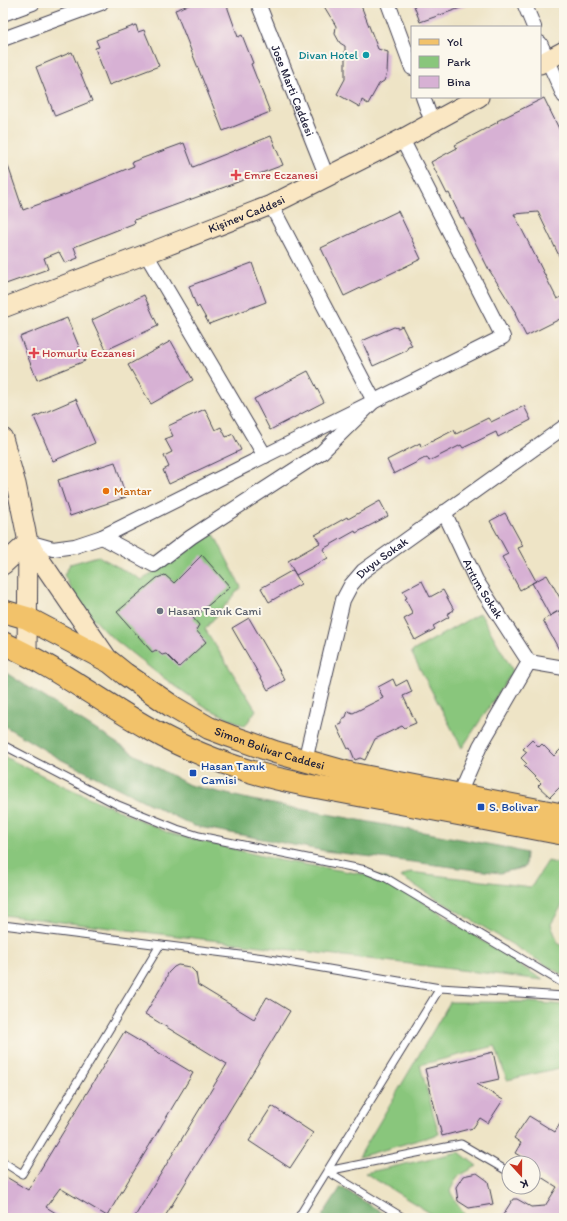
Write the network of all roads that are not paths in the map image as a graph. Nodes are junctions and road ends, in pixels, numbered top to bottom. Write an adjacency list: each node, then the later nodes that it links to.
1 (33, 3): 6 (street)
2 (101, 3): 8 (street)
3 (258, 3): 17 (street, Jose Marti Caddesi)
4 (388, 3): 11 (street)
5 (524, 3): 7 (street)
6 (3, 14)
7 (534, 26)
8 (3, 39)
9 (564, 50): 10 (street)
10 (542, 56): 12 (street)
11 (411, 65)
12 (564, 96)
13 (423, 98): 15 (street)
14 (477, 98): 15 (street, Kişinev Caddesi)
15 (432, 122): 16 (street, Kişinev Caddesi)
16 (402, 139): 17 (street, Kişinev Caddesi); 21 (street)
17 (328, 177): 18 (street, Kişinev Caddesi)
18 (271, 204): 19 (street, Kişinev Caddesi); 21 (street)
19 (146, 254): 20 (street, Kişinev Caddesi); 24 (street)
20 (3, 308)
21 (374, 401): 24 (street); 26 (street)
22 (564, 427): 25 (street, Duyu Sokak)
23 (3, 438): 27 (street)
24 (265, 456): 26 (street)
25 (444, 512): 34 (street, Arıtım Sokak); 37 (street, Duyu Sokak)
26 (102, 537): 27 (street)
27 (28, 542): 28 (street); 30 (street); 33 (street)
28 (3, 565)
29 (3, 611): 30 (main road, Simon Bolivar Caddesi)
30 (26, 618): 32 (street); 33 (main road, Simon Bolivar Caddesi)
31 (3, 643): 32 (main road, Simon Bolivar Caddesi)
32 (27, 654): 40 (main road, Simon Bolivar Caddesi)
33 (110, 662): 37 (main road, Simon Bolivar Caddesi)
34 (529, 662): 35 (street); 38 (street)
35 (564, 668)
36 (3, 745): 43 (lane)
37 (305, 761): 38 (main road, Simon Bolivar Caddesi)
38 (459, 794): 39 (main road, Simon Bolivar Caddesi)
39 (564, 815)
40 (564, 834)
41 (3, 925): 42 (lane)
42 (160, 945): 44 (lane); 46 (lane)
43 (564, 984)
44 (440, 988): 45 (lane); 48 (lane)
45 (564, 996)
46 (3, 1162)
47 (501, 1167): 48 (lane)
48 (327, 1171): 49 (lane); 50 (lane)
49 (298, 1218)
50 (404, 1218)

